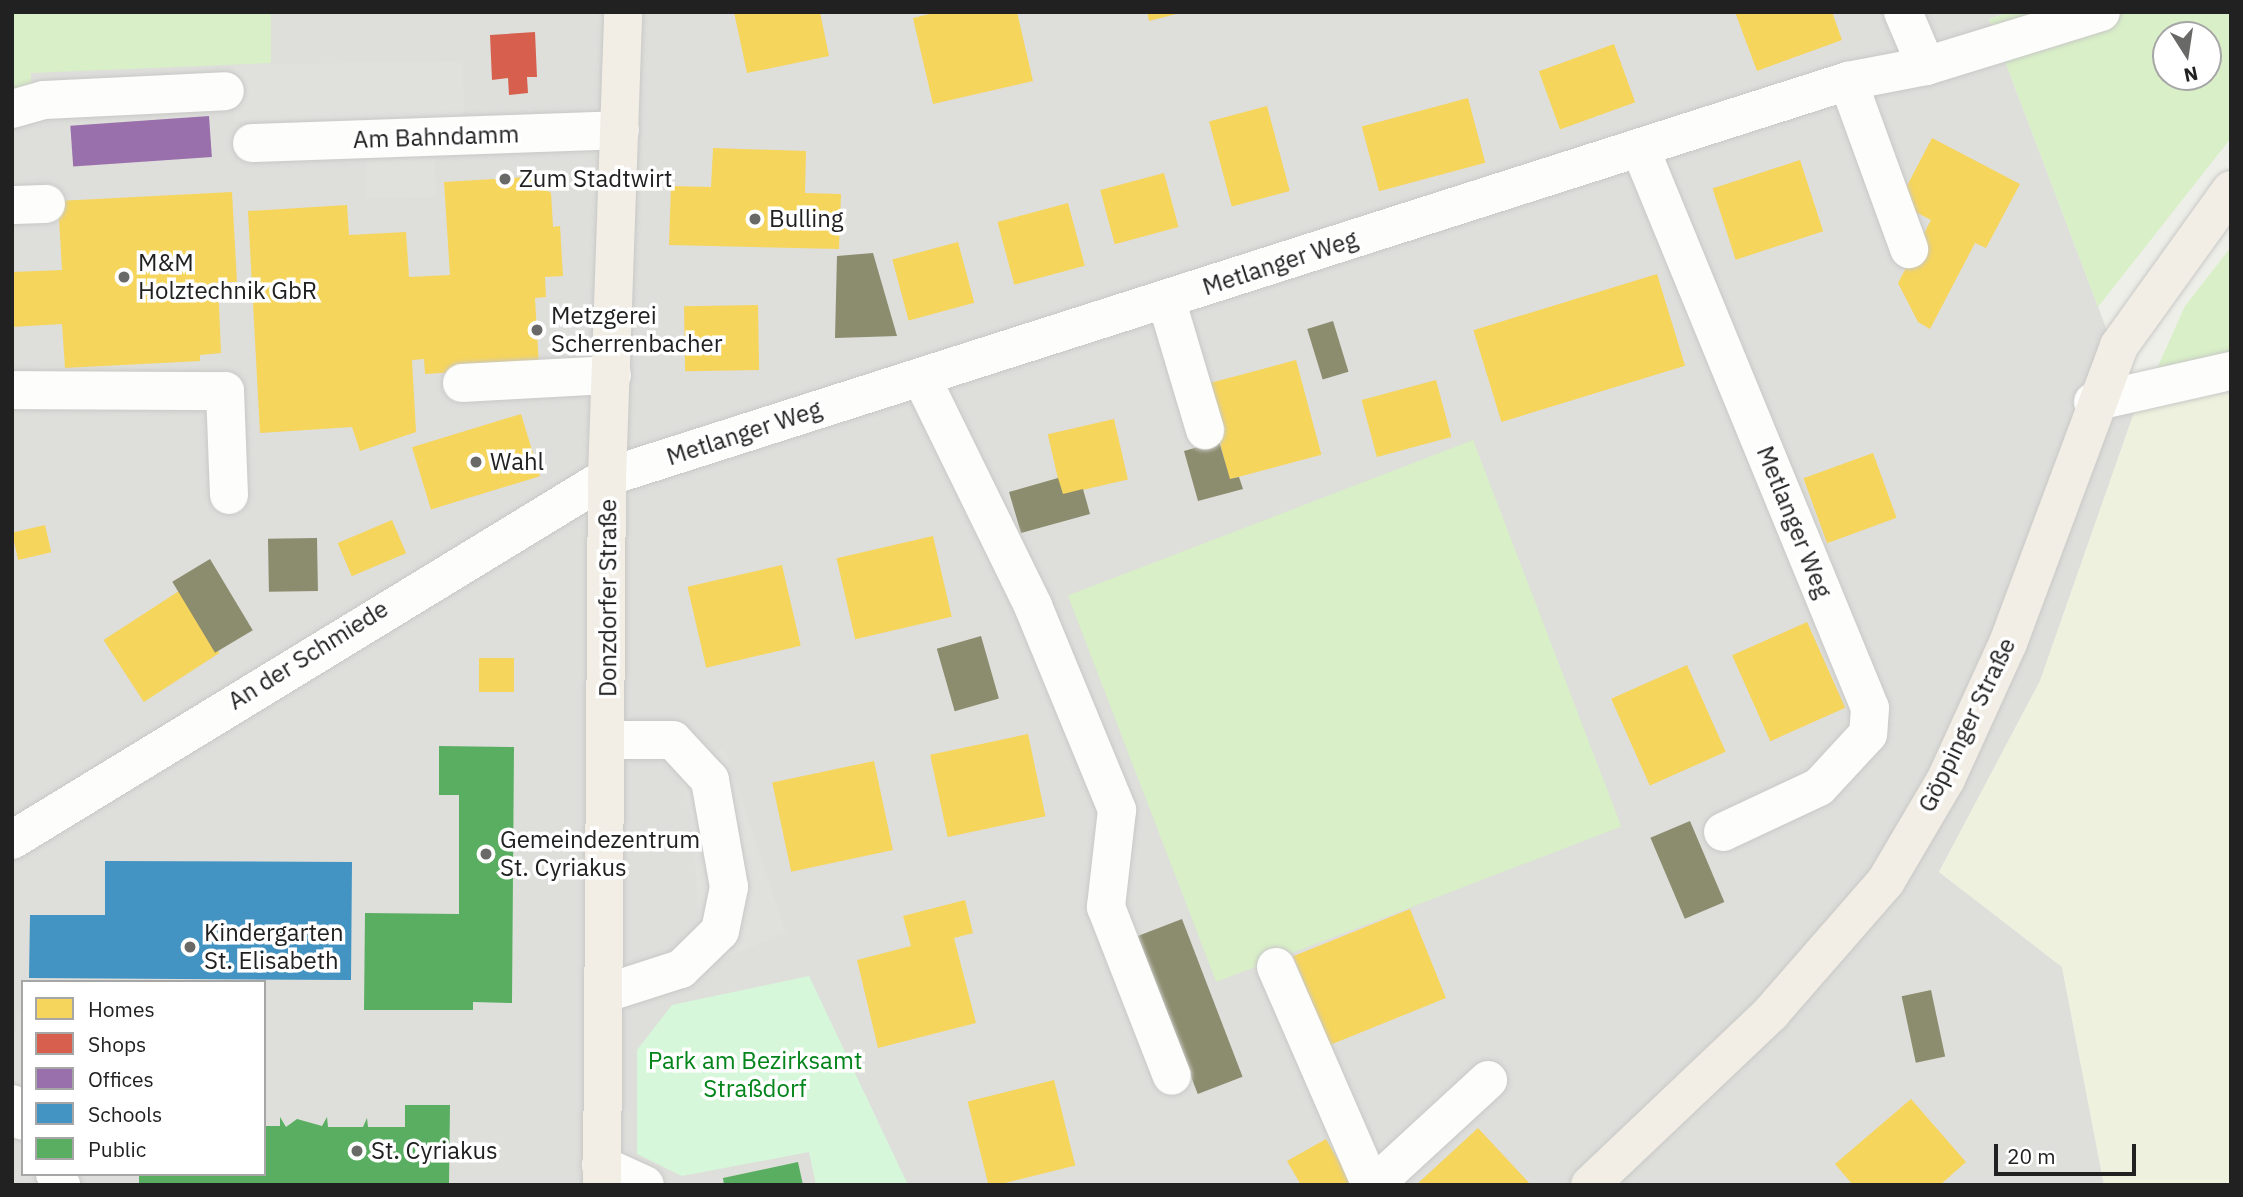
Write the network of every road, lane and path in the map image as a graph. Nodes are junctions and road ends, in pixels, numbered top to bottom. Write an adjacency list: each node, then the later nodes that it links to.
1 (622, 12): 8 (main road, Donzdorfer Straße)
2 (1903, 12): 4 (street)
3 (2101, 12): 4 (street, Metlanger Weg)
4 (1926, 66): 5 (street, Metlanger Weg)
5 (1848, 81): 10 (street, Metlanger Weg); 12 (street)
6 (225, 91): 7 (street)
7 (12, 109)
8 (620, 130): 9 (street, Am Bahndamm); 15 (main road, Donzdorfer Straße)
9 (252, 143)
10 (1640, 148): 13 (street, Metlanger Weg); 24 (street, Metlanger Weg)
11 (2231, 190): 19 (main road, Göppinger Straße)
12 (1909, 248)
13 (1166, 299): 16 (street, Metlanger Weg); 20 (street)
14 (2231, 371): 19 (street)
15 (612, 375): 17 (street); 21 (main road, Donzdorfer Straße)
16 (920, 377): 21 (street, Metlanger Weg); 28 (street)
17 (462, 383)
18 (12, 390): 22 (street)
19 (2093, 402): 33 (main road, Göppinger Straße)
20 (1205, 430)
21 (607, 477): 23 (main road, Donzdorfer Straße); 25 (street, An der Schmiede)
22 (229, 495)
23 (608, 740): 27 (main road, Donzdorfer Straße); 27 (street)
24 (1723, 832)
25 (12, 840)
26 (1276, 967): 32 (street)
27 (603, 994): 30 (main road, Donzdorfer Straße)
28 (1172, 1076)
29 (1488, 1080): 32 (street)
30 (602, 1175): 31 (street)
31 (645, 1185)
32 (1373, 1185)
33 (1590, 1185)

